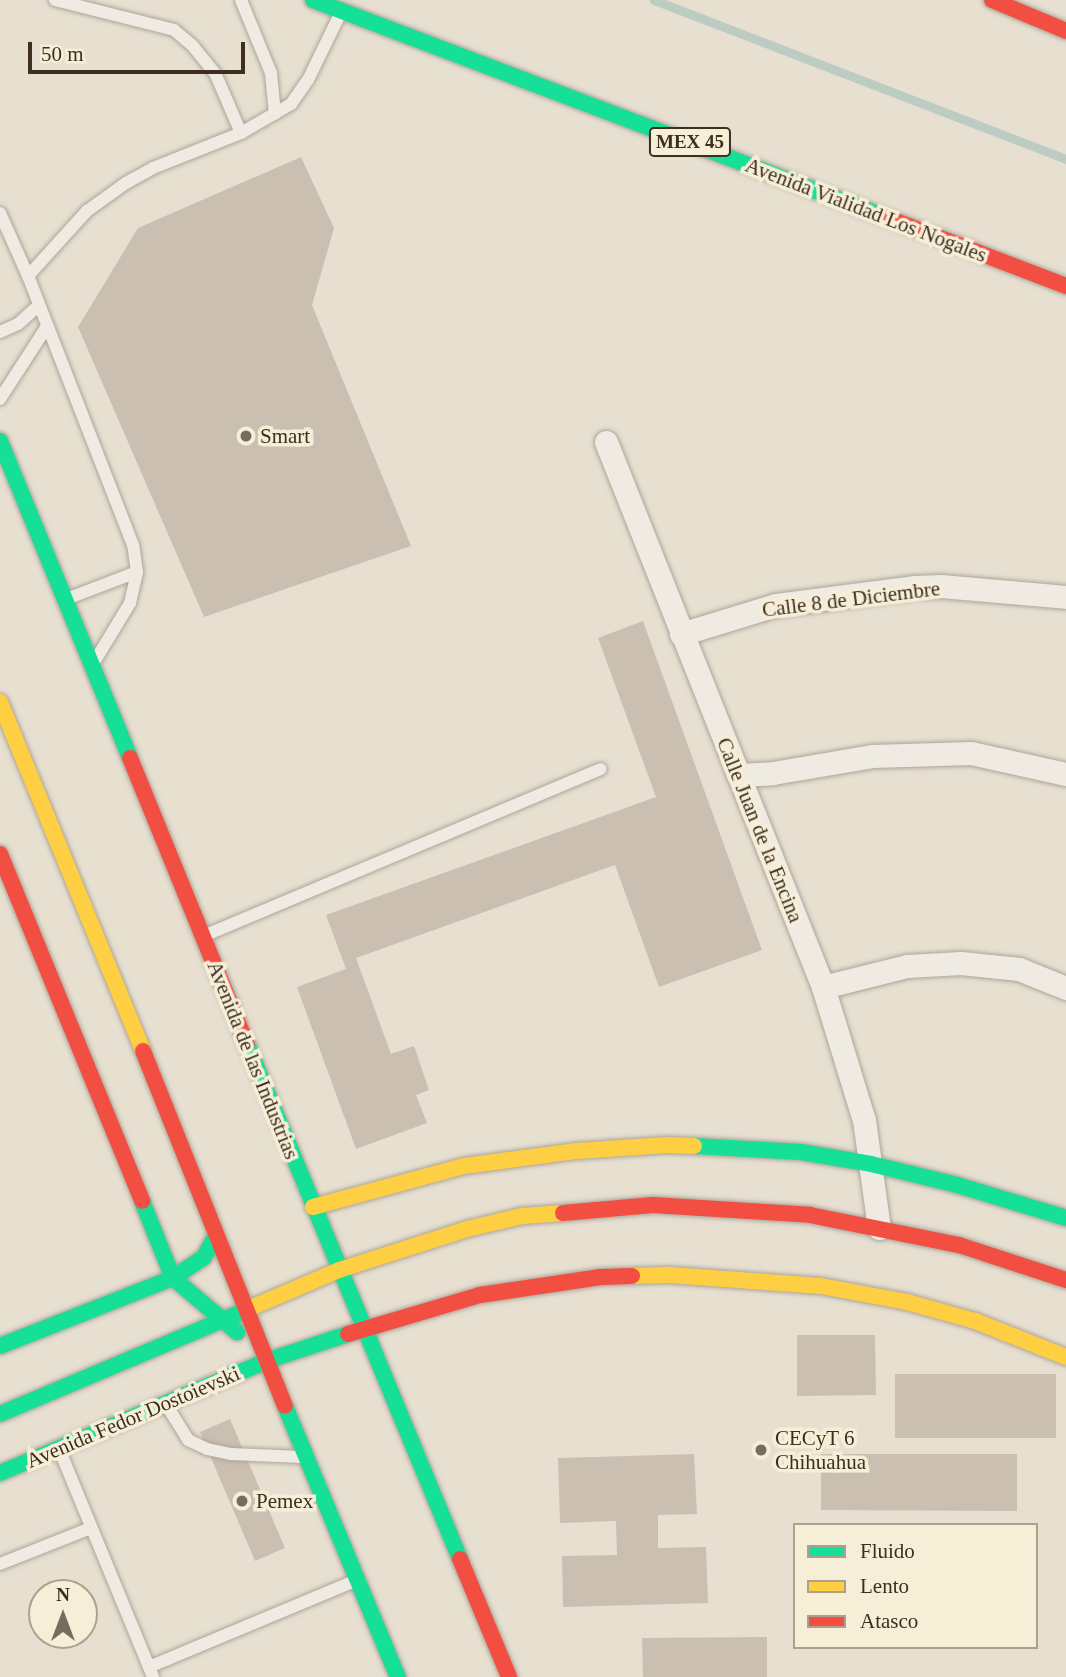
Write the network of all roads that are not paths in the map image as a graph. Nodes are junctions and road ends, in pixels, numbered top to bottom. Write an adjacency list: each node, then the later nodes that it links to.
1 (55, 0): 8 (lane)
2 (241, 0): 7 (lane)
3 (313, 0): 5 (main road, Avenida Vialidad Los Nogales / MEX 45)
4 (992, 0): 6 (main road)
5 (342, 11): 7 (lane); 11 (main road, Avenida Vialidad Los Nogales / MEX 45)
6 (1066, 31)
7 (275, 114): 8 (lane)
8 (241, 132): 10 (lane)
9 (0, 213): 10 (lane)
10 (28, 276): 12 (lane)
11 (1066, 286)
12 (38, 306): 13 (lane); 14 (lane)
13 (47, 328): 15 (lane); 19 (lane)
14 (0, 332)
15 (0, 399)
16 (0, 441): 18 (main road, Avenida de las Industrias)
17 (606, 442): 22 (street, Calle Juan de la Encina)
18 (7, 481): 21 (main road, Avenida de las Industrias)
19 (137, 572): 21 (lane); 23 (lane)
20 (1066, 597): 22 (street, Calle 8 de Diciembre)
21 (64, 600): 23 (main road, Avenida de las Industrias)
22 (681, 634): 27 (street, Calle Juan de la Encina)
23 (91, 666): 29 (main road, Avenida de las Industrias)
24 (0, 702): 36 (main road)
25 (600, 769): 29 (lane)
26 (1066, 774): 27 (street)
27 (738, 775): 30 (street, Calle Juan de la Encina)
28 (0, 855): 38 (main road)
29 (202, 937): 33 (main road, Avenida de las Industrias)
30 (823, 987): 31 (street); 32 (street, Calle Juan de la Encina)
31 (1066, 988)
32 (871, 1164): 33 (main road); 34 (main road); 35 (street, Calle Juan de la Encina)
33 (313, 1207): 37 (main road, Avenida de las Industrias)
34 (1066, 1218)
35 (879, 1228): 37 (main road); 39 (main road)
36 (216, 1235): 38 (main road); 40 (main road)
37 (339, 1270): 40 (main road); 42 (main road, Avenida de las Industrias)
38 (173, 1278): 41 (main road); 43 (main road)
39 (1066, 1280)
40 (244, 1309): 41 (main road); 45 (main road)
41 (223, 1318): 45 (main road); 47 (main road)
42 (364, 1330): 44 (main road, Avenida Fedor Dostoievski); 45 (main road, Avenida Fedor Dostoievski); 56 (main road, Avenida de las Industrias)
43 (0, 1346)
44 (1066, 1357)
45 (266, 1361): 46 (main road, Avenida Fedor Dostoievski); 49 (main road)
46 (165, 1402): 48 (main road, Avenida Fedor Dostoievski); 49 (lane)
47 (0, 1414)
48 (59, 1448): 50 (main road, Avenida Fedor Dostoievski); 51 (lane)
49 (305, 1457): 53 (main road)
50 (0, 1473)
51 (91, 1528): 52 (lane); 54 (lane)
52 (0, 1564)
53 (358, 1580): 54 (lane); 55 (main road)
54 (151, 1672)
55 (398, 1677)
56 (509, 1677)

